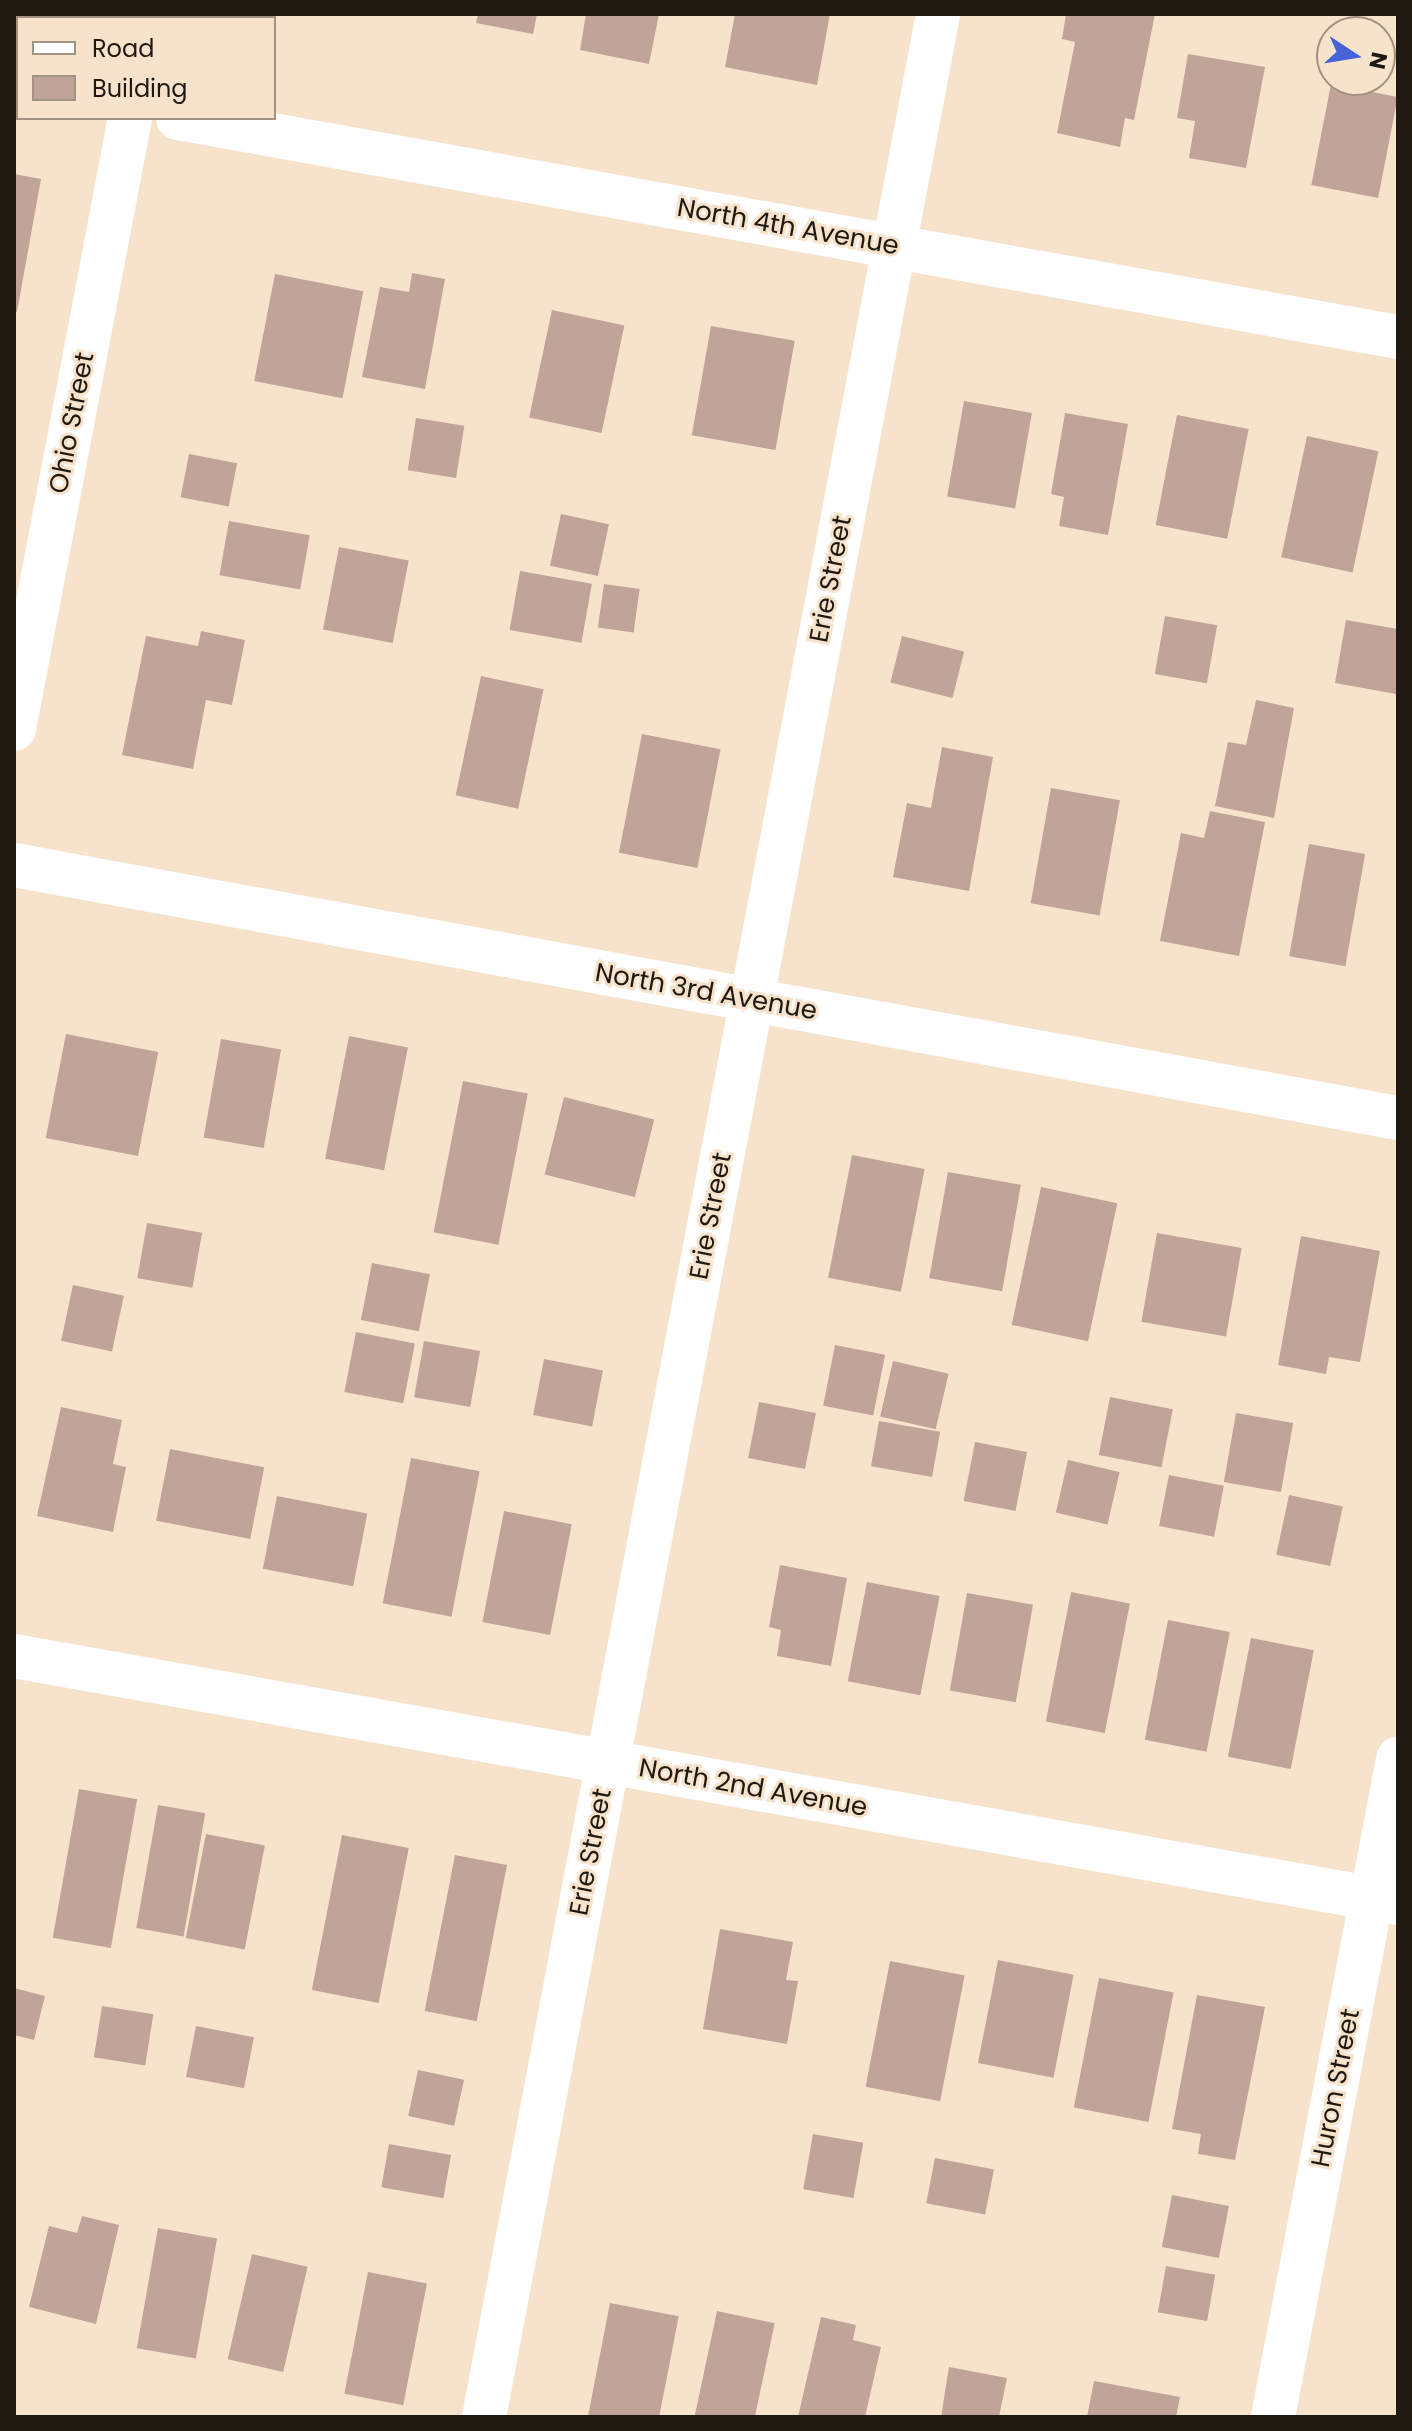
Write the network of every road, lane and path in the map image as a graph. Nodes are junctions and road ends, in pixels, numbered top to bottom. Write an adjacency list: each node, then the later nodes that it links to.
1 (938, 14): 4 (street, Erie Street)
2 (130, 120): 6 (street, Ohio Street)
3 (189, 120): 4 (street, North 4th Avenue)
4 (894, 246): 5 (street, North 4th Avenue); 8 (street, Erie Street)
5 (1398, 337)
6 (14, 729)
7 (14, 865): 8 (street, North 3rd Avenue)
8 (752, 1000): 9 (street, North 3rd Avenue); 12 (street, Erie Street)
9 (1398, 1118)
10 (14, 1656): 12 (street, North 2nd Avenue)
11 (1398, 1759): 13 (street, Huron Street)
12 (608, 1762): 13 (street, North 2nd Avenue); 14 (street, Erie Street)
13 (1385, 1901): 15 (street, Huron Street)
14 (484, 2417)
15 (1273, 2417)

